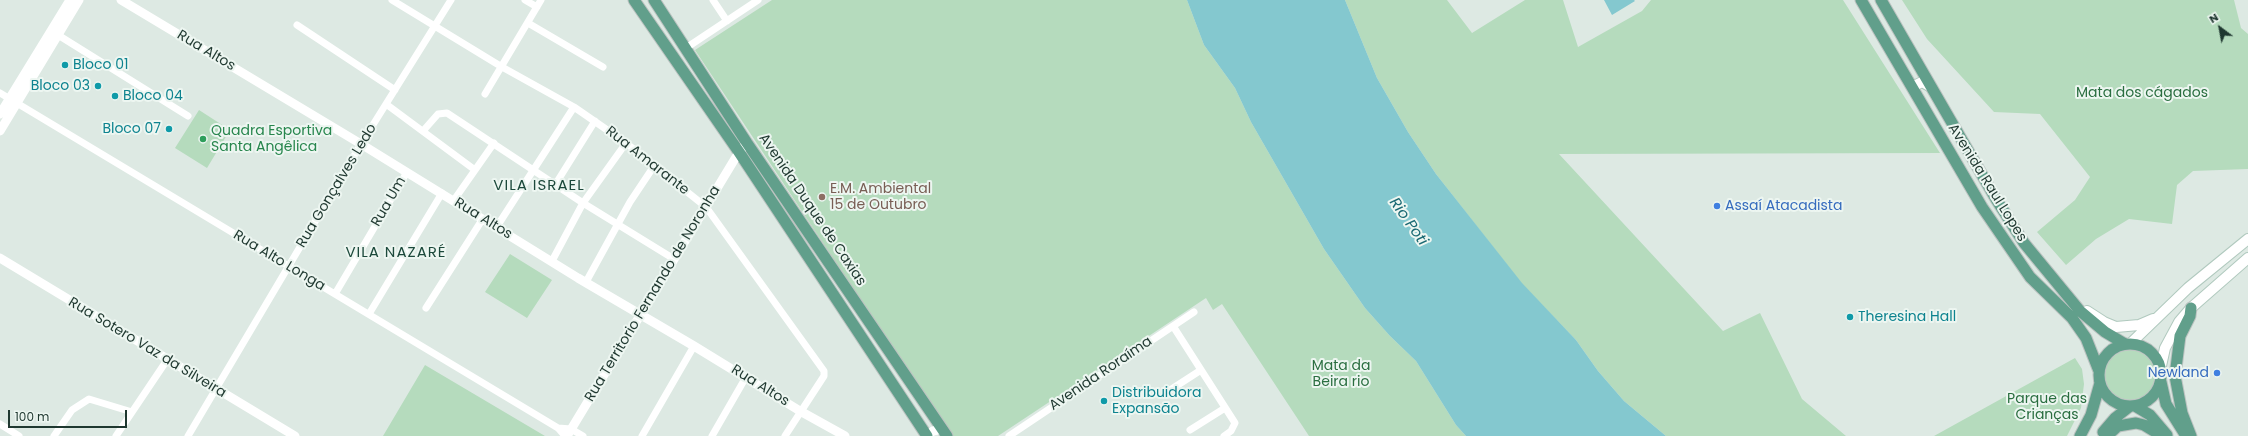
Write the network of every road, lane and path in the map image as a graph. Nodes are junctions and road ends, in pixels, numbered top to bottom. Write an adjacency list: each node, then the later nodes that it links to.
1 (70, 0): 19 (street)
2 (79, 0): 19 (street)
3 (121, 0): 39 (street, Rua Altos)
4 (392, 0): 18 (street, Rua Amarante)
5 (451, 0): 18 (street, Rua Gonçalves Ledo)
6 (525, 0): 14 (street)
7 (541, 0): 14 (street)
8 (634, 0): 40 (main road, Avenida Duque de Caxias)
9 (654, 0): 20 (main road, Avenida Duque de Caxias)
10 (713, 0): 15 (street)
11 (758, 0): 15 (street)
12 (1861, 0): 23 (main road, Avenida Raul Lopes)
13 (1881, 0): 24 (main road, Avenida Raul Lopes)
14 (536, 7): 16 (street)
15 (727, 21): 20 (street)
16 (528, 23): 21 (street); 22 (street)
17 (297, 25): 25 (street)
18 (435, 27): 21 (street, Rua Amarante); 25 (street, Rua Gonçalves Ledo)
19 (55, 33): 28 (street); 32 (street)
20 (686, 48): 38 (main road, Avenida Duque de Caxias)
21 (502, 67): 27 (street); 30 (street, Rua Amarante)
22 (603, 67)
23 (1912, 87): 24 (main road); 74 (main road, Avenida Raul Lopes)
24 (1931, 87): 61 (main road, Avenida Raul Lopes)
25 (396, 90): 29 (street, Rua Gonçalves Ledo)
26 (0, 93): 28 (street, Rua Alto Longa)
27 (485, 94)
28 (13, 101): 31 (street); 34 (street); 58 (street, Rua Alto Longa)
29 (386, 104): 35 (street); 39 (street, Rua Gonçalves Ledo)
30 (574, 107): 33 (street, Rua Amarante); 43 (street)
31 (0, 114)
32 (188, 116)
33 (595, 121): 37 (street, Rua Amarante); 45 (street)
34 (0, 131)
35 (423, 131): 36 (street); 42 (street)
36 (494, 143): 42 (street); 43 (street)
37 (626, 143): 41 (street, Rua Amarante); 48 (street)
38 (747, 143): 40 (street, Rua Territorio Fernando de Noronha); 86 (main road, Avenida Duque de Caxias)
39 (361, 144): 44 (street, Rua Altos); 58 (street, Rua Gonçalves Ledo)
40 (739, 152): 49 (street, Rua Territorio Fernando de Noronha); 98 (main road, Avenida Duque de Caxias)
41 (654, 166): 49 (street, Rua Amarante); 51 (street)
42 (475, 170): 47 (street)
43 (533, 171): 45 (street); 52 (street)
44 (407, 172): 46 (street, Rua Altos); 60 (street, Rua Um)
45 (555, 185): 48 (street)
46 (442, 193): 47 (street, Rua Altos); 65 (street)
47 (454, 200): 50 (street, Rua Altos)
48 (583, 203): 51 (street); 57 (street)
49 (706, 207): 56 (street, Rua Territorio Fernando de Noronha); 82 (street, Rua Amarante)
50 (482, 220): 52 (street, Rua Altos); 62 (street)
51 (617, 225): 56 (street); 59 (street)
52 (496, 228): 57 (street, Rua Altos)
53 (2248, 239): 67 (main road)
54 (0, 258): 71 (street, Rua Sotero Vaz da Silveira)
55 (2248, 258): 63 (main road)
56 (674, 259): 66 (street, Rua Territorio Fernando de Noronha)
57 (552, 261): 59 (street, Rua Altos)
58 (288, 267): 60 (street, Rua Alto Longa); 78 (street, Rua Gonçalves Ledo)
59 (586, 282): 66 (street, Rua Altos)
60 (335, 294): 65 (street, Rua Alto Longa)
61 (2069, 297): 67 (main road); 69 (main road, Avenida Raul Lopes)
62 (426, 308)
63 (2191, 308): 72 (main road); 107 (main road)
64 (1194, 312): 68 (street, Avenida Roraíma)
65 (369, 314): 87 (street, Rua Alto Longa)
66 (641, 314): 70 (street, Rua Altos); 87 (street, Rua Territorio Fernando de Noronha)
67 (2157, 318): 69 (main road)
68 (1173, 326): 73 (street); 99 (street, Avenida Roraíma)
69 (2128, 344): 72 (main road); 74 (main road)
70 (694, 346): 75 (street, Rua Altos); 94 (street)
71 (167, 360): 78 (street, Rua Sotero Vaz da Silveira); 83 (street)
72 (2160, 366): 76 (main road)
73 (1201, 370): 79 (street); 81 (street)
74 (2099, 370): 77 (main road)
75 (746, 377): 82 (street, Rua Altos); 95 (street)
76 (2161, 382): 80 (main road); 106 (main road)
77 (2100, 383): 80 (main road); 101 (main road)
78 (215, 388): 91 (street, Rua Gonçalves Ledo); 92 (street, Rua Sotero Vaz da Silveira)
79 (1166, 392)
80 (2132, 406): 102 (main road); 105 (main road)
81 (1226, 408): 85 (street); 100 (street)
82 (800, 411): 96 (street); 97 (street, Rua Altos)
83 (132, 412): 89 (street); 90 (street)
84 (0, 424): 88 (street)
85 (1190, 430)
86 (945, 433): 98 (street)
87 (568, 434): 93 (street, Rua Alto Longa)
88 (19, 436)
89 (54, 436)
90 (116, 436)
91 (188, 436)
92 (295, 436)
93 (583, 436)
94 (642, 436)
95 (712, 436)
96 (785, 436)
97 (845, 436)
98 (927, 436)
99 (1009, 436)
100 (1224, 436)
101 (2080, 436)
102 (2100, 436)
103 (2107, 436): 104 (main road)
104 (2162, 436)
105 (2168, 436)
106 (2186, 436)
107 (2191, 436)

